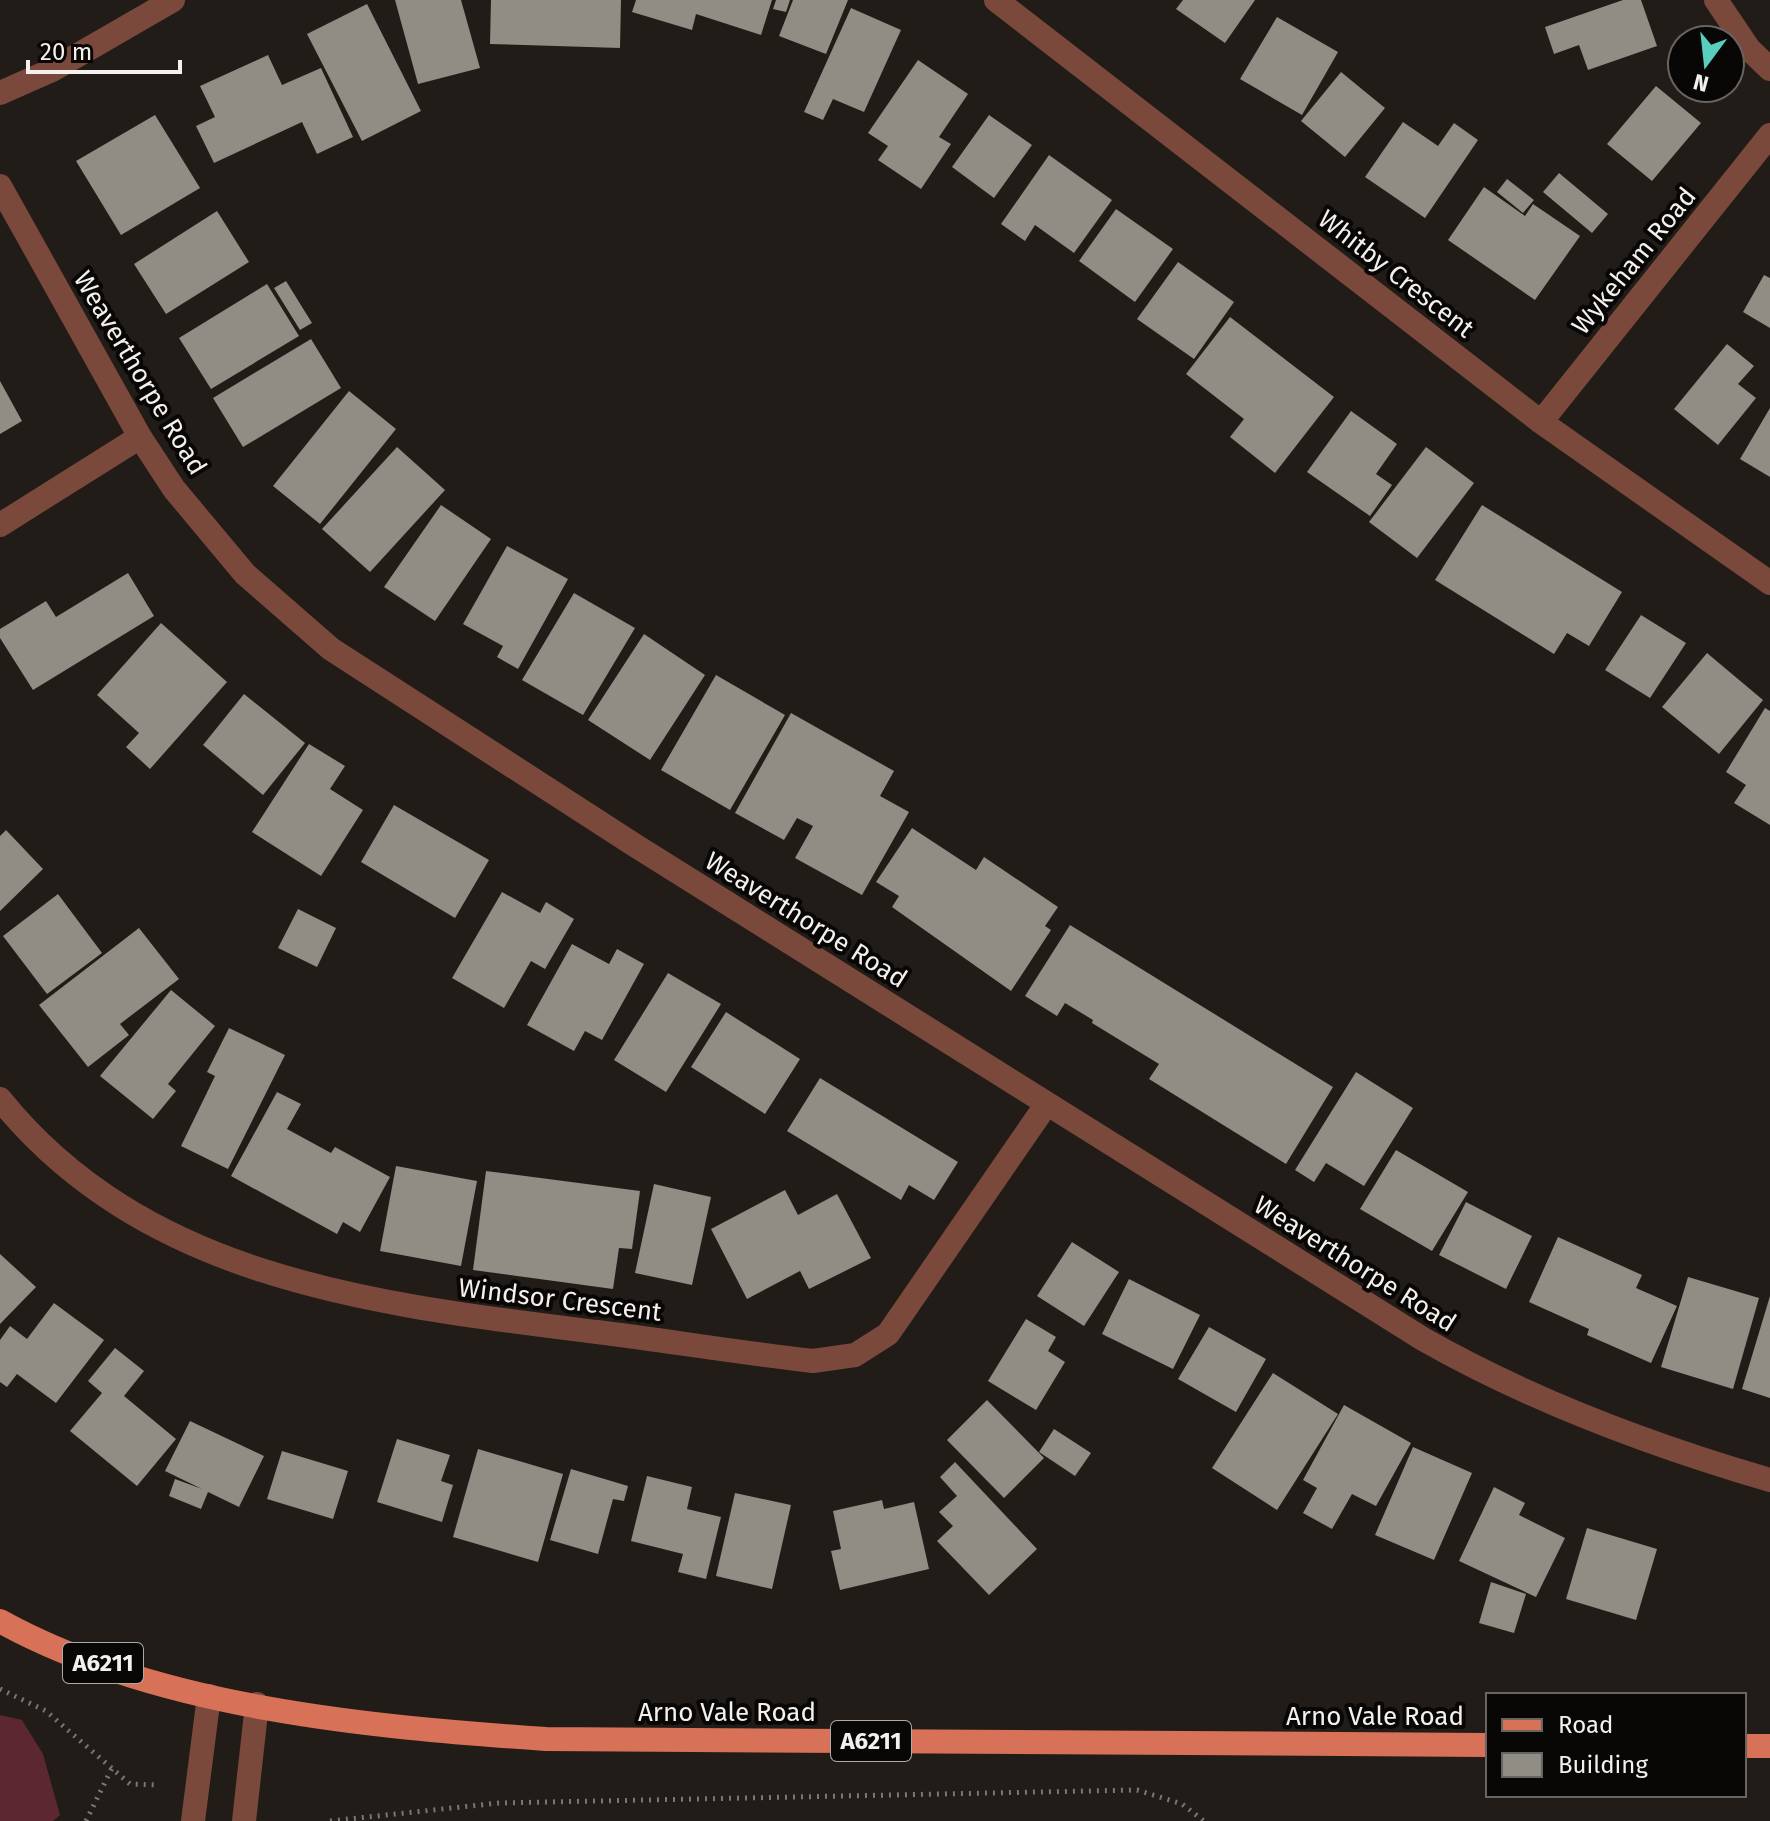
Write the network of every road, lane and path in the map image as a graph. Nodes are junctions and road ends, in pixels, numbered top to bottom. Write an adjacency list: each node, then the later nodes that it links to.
1 (173, 0): 5 (street)
2 (996, 0): 8 (street, Whitby Crescent)
3 (1716, 0): 4 (street)
4 (1770, 69)
5 (0, 93)
6 (1770, 135): 8 (street, Wykeham Road)
7 (0, 186): 9 (street, Weaverthorpe Road)
8 (1541, 422): 11 (street, Whitby Crescent)
9 (140, 437): 10 (street); 13 (street, Weaverthorpe Road)
10 (0, 525)
11 (1770, 583)
12 (0, 1099): 13 (street, Windsor Crescent)
13 (1046, 1105): 14 (street, Weaverthorpe Road)
14 (1770, 1480)
15 (0, 1621): 17 (main road, A6211)
16 (0, 1689): 22 (path)
17 (209, 1696): 18 (main road, Arno Vale Road / A6211); 23 (street)
18 (257, 1704): 19 (main road, Arno Vale Road / A6211); 26 (street)
19 (1486, 1745)
20 (1746, 1746): 21 (main road)
21 (1770, 1746)
22 (112, 1768): 23 (path); 24 (path)
23 (196, 1785): 25 (street)
24 (86, 1821)
25 (193, 1821)
26 (244, 1821)
27 (330, 1821): 28 (path)
28 (1204, 1821)

